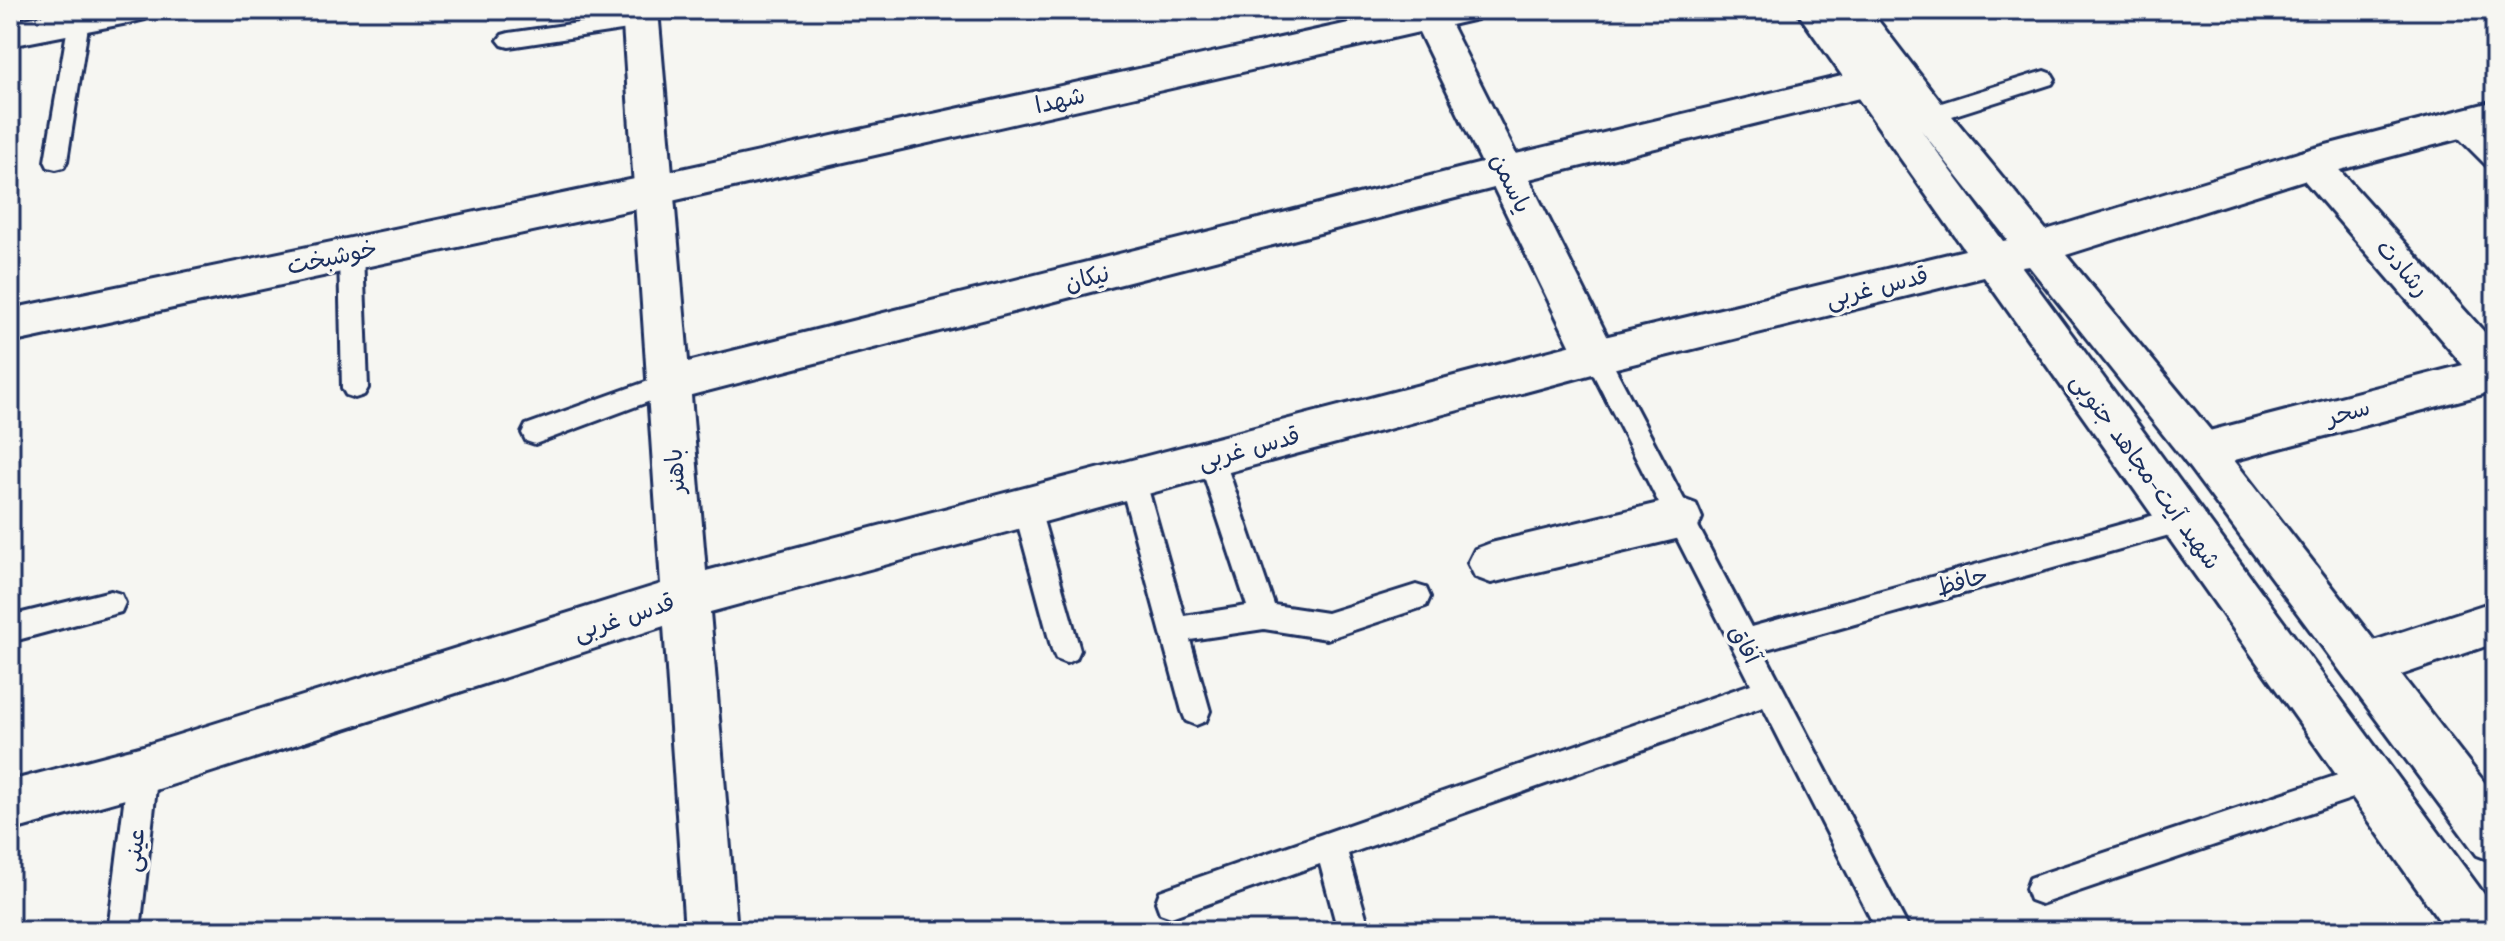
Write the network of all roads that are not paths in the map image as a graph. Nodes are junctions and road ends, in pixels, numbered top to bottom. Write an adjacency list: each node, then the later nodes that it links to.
1 (133, 10): 6 (street)
2 (1814, 10): 9 (street, شهید آیت-مجاهد جنوبی)
3 (1851, 10): 9 (street, شهید آیت-مجاهد جنوبی)
4 (1440, 12): 16 (street, یاسمن); 17 (street, شهدا)
5 (641, 16): 8 (lane); 17 (street, باهنر)
6 (79, 20): 7 (street); 14 (lane)
7 (10, 34)
8 (509, 40)
9 (1883, 79): 11 (street, شهید آیت-مجاهد جنوبی); 16 (street, نیکان); 20 (street, شهید آیت-مجاهد جنوبی)
10 (2044, 79): 11 (lane)
11 (1930, 115): 18 (street, شهید آیت-مجاهد جنوبی)
12 (2477, 119): 13 (lane); 15 (street, قدس غربی)
13 (2495, 160)
14 (56, 161)
15 (2311, 163): 18 (street, قدس غربی); 23 (street, رشادت)
16 (1505, 171): 22 (street, یاسمن); 24 (street, نیکان)
17 (654, 190): 19 (street, خوشبخت); 24 (street, باهنر)
18 (2038, 248): 20 (street, قدس غربی); 27 (street, شهید آیت-مجاهد جنوبی)
19 (351, 253): 21 (street, خوشبخت); 25 (lane)
20 (1993, 258): 22 (street, قدس غربی); 32 (street, شهید آیت-مجاهد جنوبی)
21 (10, 326)
22 (1596, 356): 28 (street, قدس غربی); 31 (lane, آفاق)
23 (2495, 373): 27 (street, سحر)
24 (668, 384): 26 (lane); 35 (street, باهنر)
25 (355, 388)
26 (535, 433)
27 (2201, 450): 43 (street, شهید آیت-مجاهد جنوبی)
28 (1211, 458): 29 (street, قدس غربی); 37 (lane)
29 (1132, 478): 30 (street, قدس غربی); 40 (lane)
30 (1026, 506): 35 (street, قدس غربی); 42 (lane)
31 (1680, 518): 33 (street); 41 (lane, آفاق)
32 (2180, 520): 41 (lane, حافظ); 47 (street, شهید آیت-مجاهد جنوبی)
33 (1491, 563)
34 (1416, 597): 37 (lane)
35 (685, 598): 46 (street, قدس غربی); 54 (street, باهنر)
36 (111, 603): 39 (lane)
37 (1264, 616): 40 (lane)
38 (2495, 622): 43 (street)
39 (10, 629)
40 (1174, 630): 45 (lane)
41 (1744, 642): 44 (lane, آفاق)
42 (1066, 650)
43 (2366, 665): 49 (street, شهید آیت-مجاهد جنوبی)
44 (1769, 691): 50 (lane); 56 (lane, آفاق)
45 (1196, 711)
46 (143, 770): 48 (street, قدس غربی); 53 (lane, عینی)
47 (2368, 779): 51 (lane); 57 (street, شهید آیت-مجاهد جنوبی)
48 (10, 806)
49 (2495, 837)
50 (1330, 845): 52 (lane); 55 (lane)
51 (2041, 889)
52 (1171, 902)
53 (124, 931)
54 (711, 931)
55 (1354, 931)
56 (1894, 931)
57 (2479, 931)

